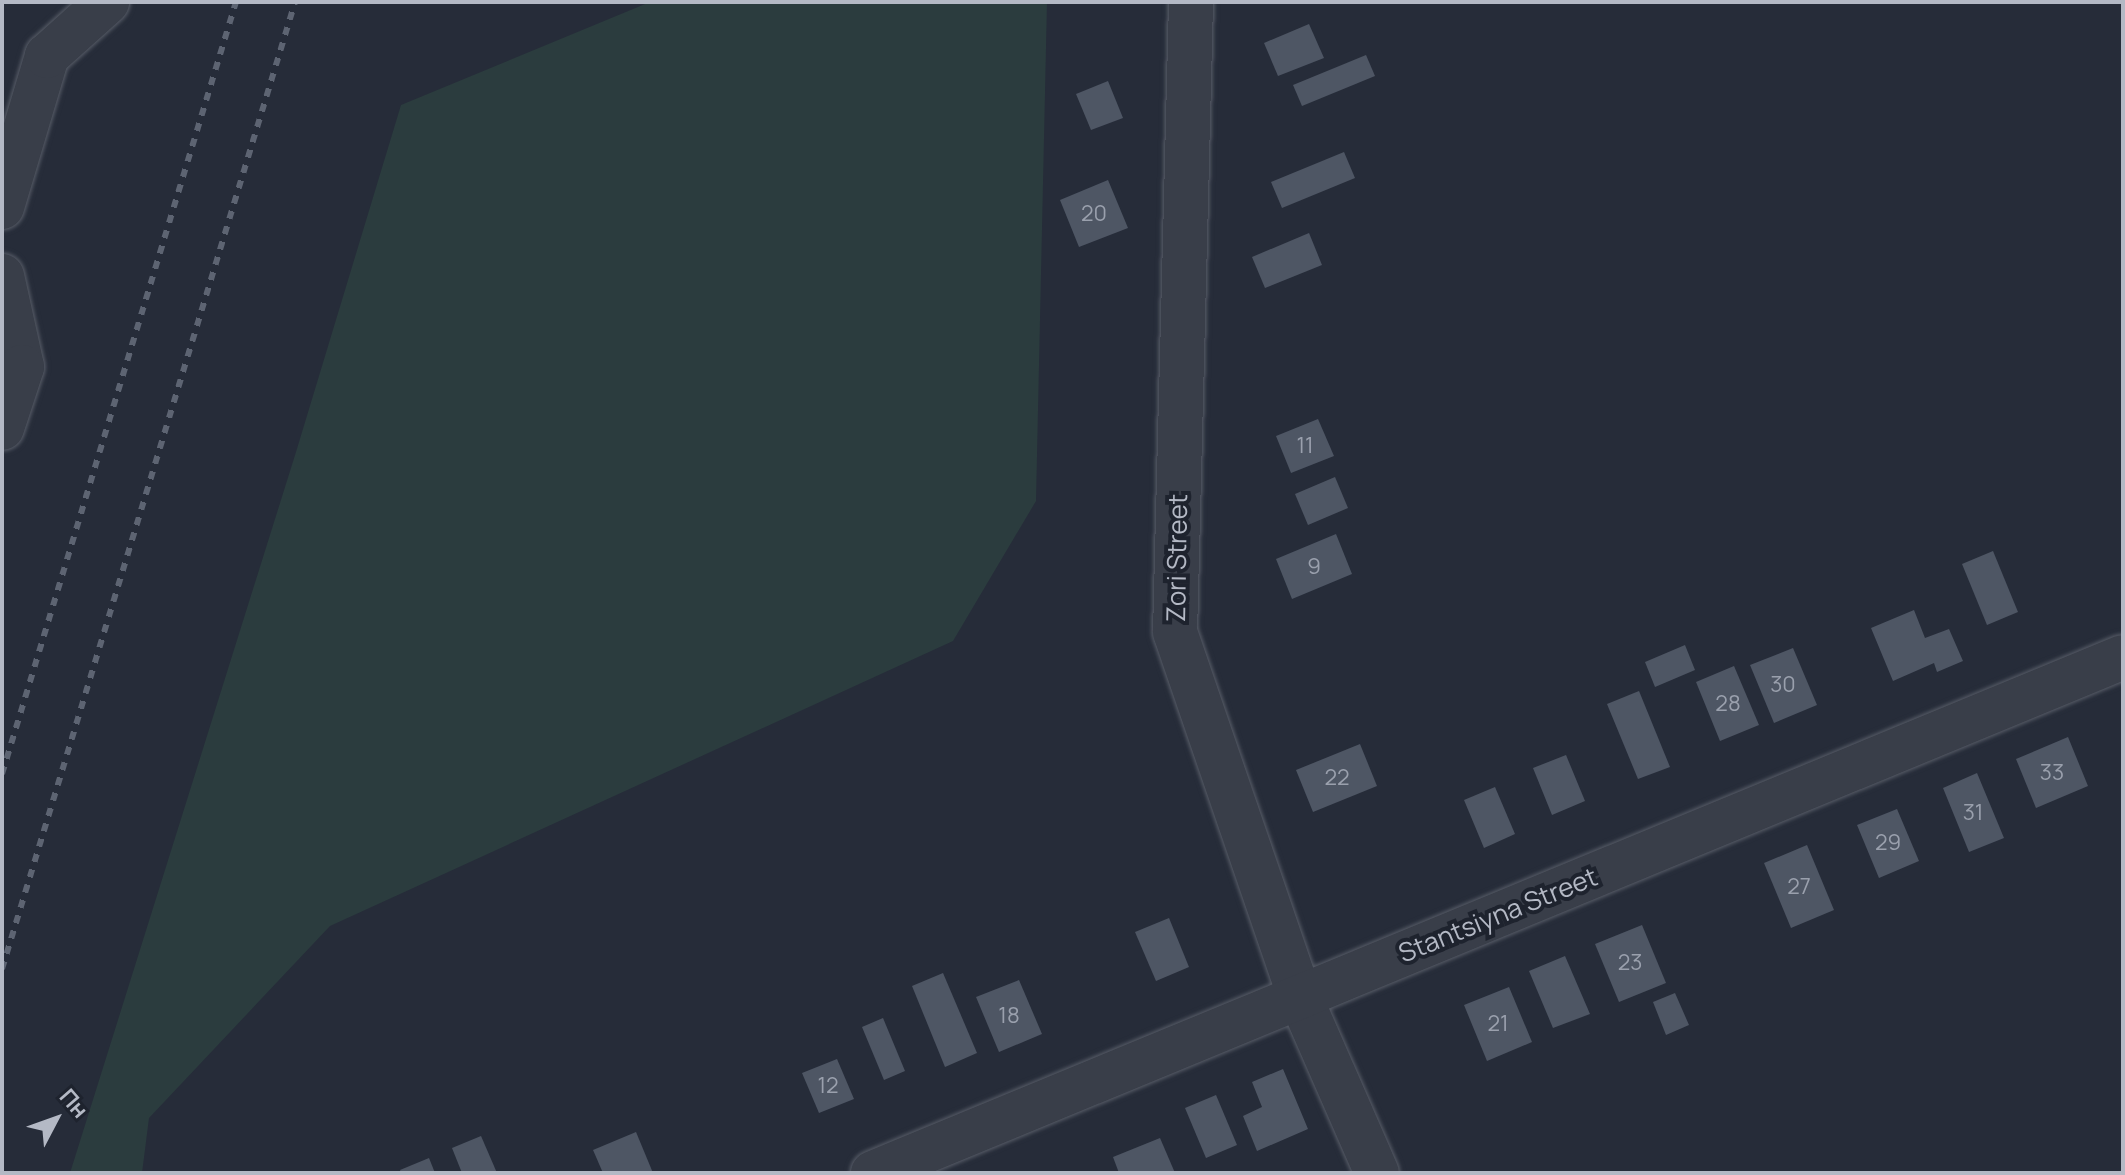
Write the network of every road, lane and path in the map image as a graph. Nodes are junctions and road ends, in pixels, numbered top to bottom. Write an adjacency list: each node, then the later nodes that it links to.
1 (107, 2): 3 (street)
2 (1191, 2): 7 (street, Zori Street)
3 (2, 207)
4 (2, 276): 5 (street)
5 (2, 428)
6 (2123, 657): 7 (street, Stantsiyna Street)
7 (1300, 997): 8 (street, Stantsiyna Street); 9 (street, Zori Street)
8 (873, 1173)
9 (1377, 1173)

